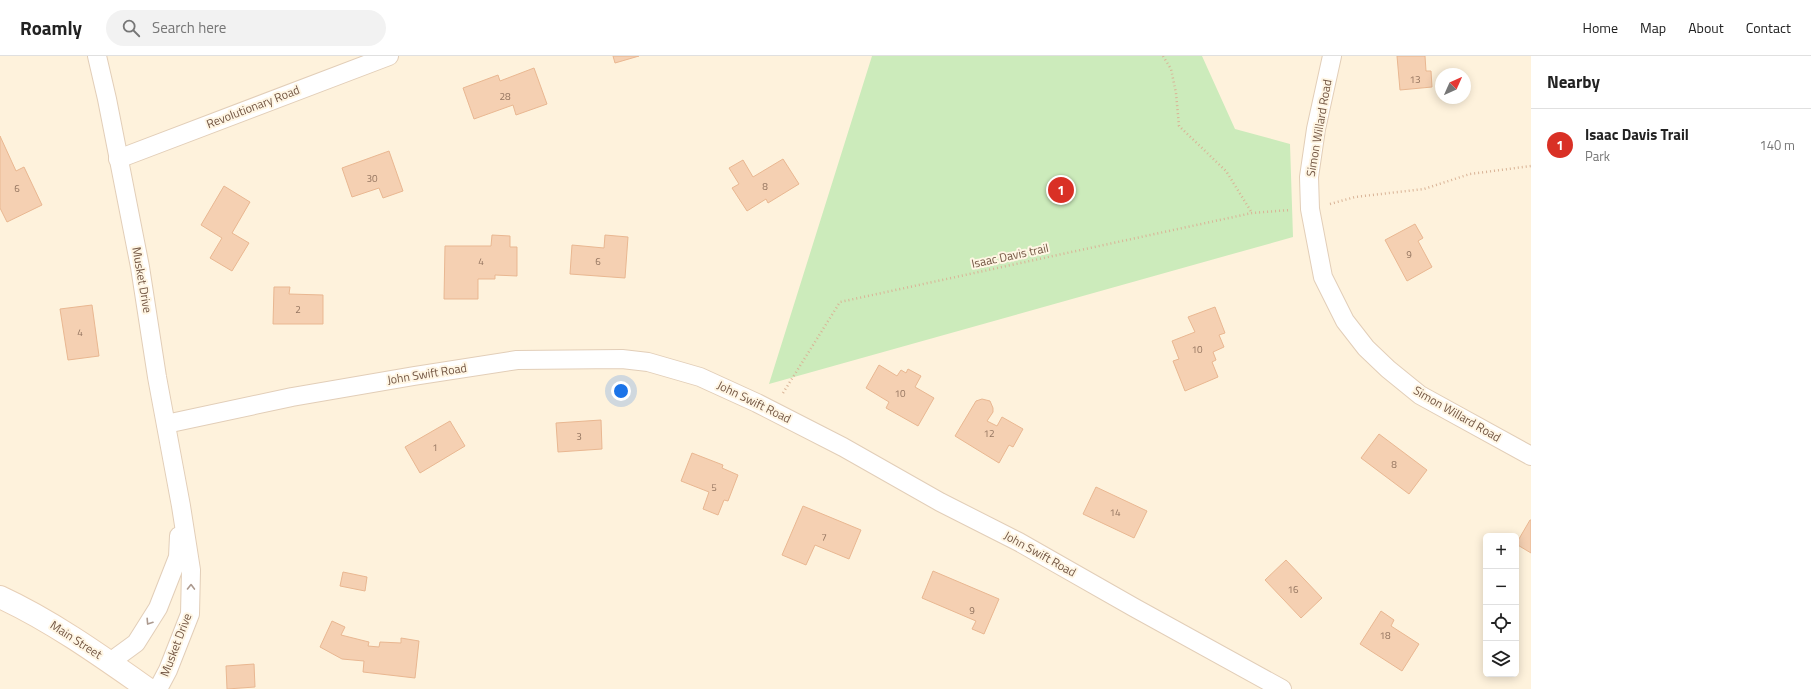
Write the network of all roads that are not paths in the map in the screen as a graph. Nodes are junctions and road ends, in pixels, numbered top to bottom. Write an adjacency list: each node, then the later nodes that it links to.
1 (96, 56): 4 (street, Musket Drive)
2 (389, 56): 4 (street, Revolutionary Road)
3 (1332, 56): 6 (street, Simon Willard Road)
4 (118, 158): 5 (street, Musket Drive)
5 (166, 424): 7 (street, Musket Drive); 12 (street, John Swift Road)
6 (1531, 456)
7 (181, 506): 9 (street, Musket Drive, one-way to 9); 11 (street, Musket Drive, one-way to 7)
8 (0, 597): 9 (main road, Main Street)
9 (110, 662): 10 (main road, Main Street)
10 (148, 689)
11 (158, 689)
12 (1282, 689)

